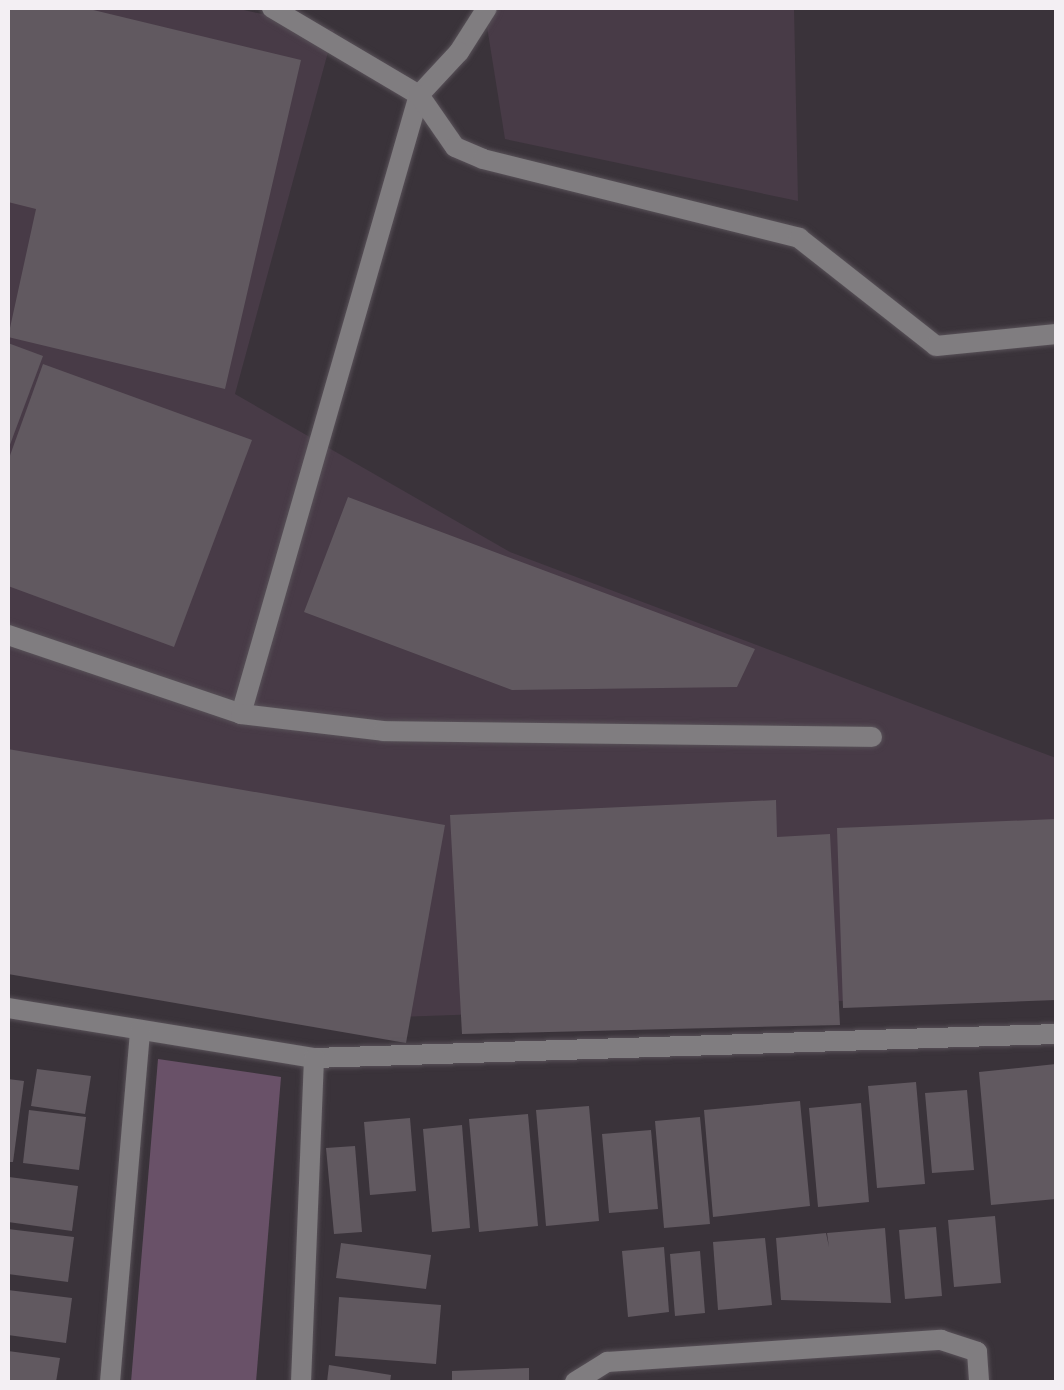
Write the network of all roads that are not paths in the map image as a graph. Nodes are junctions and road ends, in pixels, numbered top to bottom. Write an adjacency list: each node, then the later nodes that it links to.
1 (272, 8): 3 (street)
2 (487, 8): 3 (street)
3 (419, 94): 4 (street); 6 (street)
4 (1056, 334)
5 (8, 636): 6 (street)
6 (241, 714): 7 (street)
7 (872, 737)
8 (8, 1008): 9 (street)
9 (140, 1030): 11 (street); 12 (street)
10 (1056, 1034): 11 (street)
11 (314, 1058): 13 (street)
12 (110, 1382)
13 (301, 1382)
14 (576, 1382): 15 (street)
15 (979, 1382)

